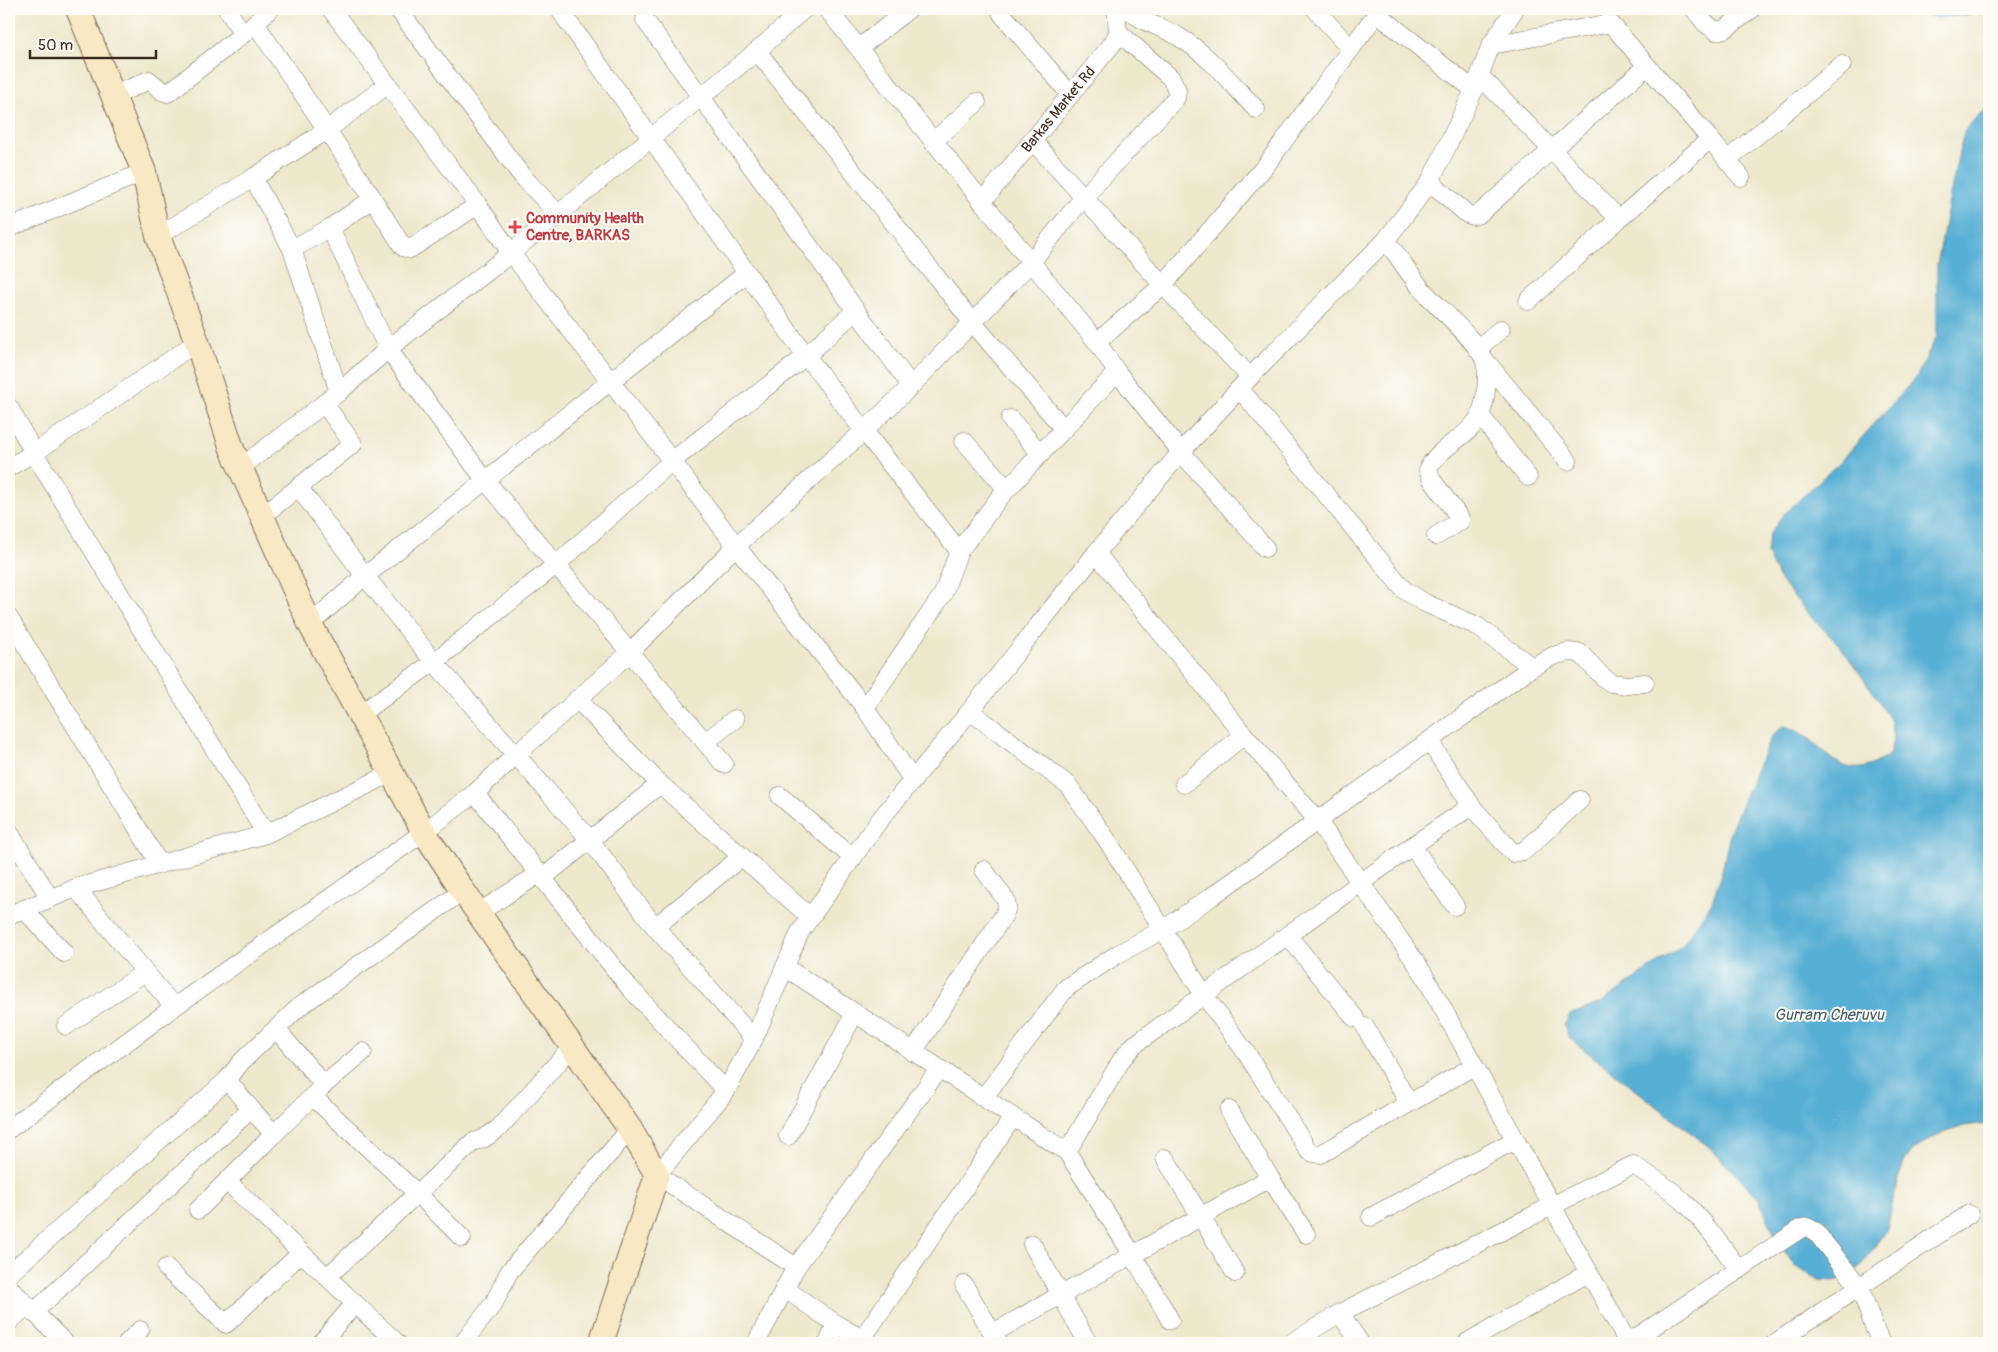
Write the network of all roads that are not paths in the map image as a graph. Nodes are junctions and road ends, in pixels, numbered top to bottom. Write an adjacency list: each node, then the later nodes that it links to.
1 (78, 9): 30 (street)
2 (227, 9): 19 (street)
3 (270, 9): 19 (street)
4 (331, 9): 28 (street)
5 (398, 9): 49 (street)
6 (558, 9): 35 (street)
7 (804, 9): 24 (street)
8 (827, 9): 22 (street)
9 (909, 9): 22 (street)
10 (1000, 9): 29 (street)
11 (1116, 9): 20 (street)
12 (1128, 9): 33 (street)
13 (1315, 9): 23 (street)
14 (1515, 9): 21 (street)
15 (1694, 9): 16 (street)
16 (1752, 9)
17 (1378, 11): 23 (street); 27 (street)
18 (645, 20): 31 (street)
19 (249, 29): 30 (street); 34 (street)
20 (1118, 32): 29 (street, Barkas Market Rd); 45 (street)
21 (1491, 45): 26 (street); 27 (street)
22 (858, 48): 38 (street)
23 (1351, 49): 59 (street)
24 (757, 51): 31 (street); 62 (street)
25 (1842, 65): 40 (street)
26 (1647, 66): 36 (street); 39 (street)
27 (1477, 83): 39 (street); 44 (street)
28 (387, 85): 34 (street); 48 (street)
29 (1070, 94): 37 (street, Barkas Market Rd)
30 (113, 96): 41 (street)
31 (701, 96): 35 (street); 61 (street)
32 (976, 102): 38 (street)
33 (1256, 110)
34 (326, 130): 43 (street); 46 (street)
35 (651, 138): 49 (street); 58 (street)
36 (1710, 139): 40 (street); 50 (street)
37 (1032, 140): 45 (street); 47 (street, Barkas Market Rd)
38 (933, 142): 47 (street)
39 (1552, 150): 44 (street); 50 (street)
40 (1727, 160): 42 (street)
41 (144, 172): 51 (street); 53 (street)
42 (1741, 177)
43 (252, 178): 53 (street); 55 (street)
44 (1430, 182): 54 (street)
45 (1084, 198): 57 (street); 59 (street)
46 (374, 199): 48 (street); 52 (street)
47 (982, 202): 57 (street)
48 (478, 205): 56 (street)
49 (559, 215): 56 (street)
50 (1618, 219): 60 (street)
51 (10, 223)
52 (330, 228): 55 (street); 66 (street)
53 (158, 236): 64 (street)
54 (1386, 240): 67 (street); 71 (street)
55 (292, 249): 73 (street)
56 (512, 253): 66 (street); 70 (street)
57 (1031, 262): 62 (street); 65 (street)
58 (747, 272): 68 (street); 70 (street)
59 (1163, 285): 65 (street); 71 (street)
60 (1528, 301)
61 (855, 311): 68 (street); 72 (street)
62 (973, 323): 72 (street); 78 (street)
63 (1501, 329): 67 (street)
64 (197, 342): 81 (street); 87 (street)
65 (1097, 342): 69 (street)
66 (388, 349): 73 (street); 89 (street)
67 (1481, 355): 76 (street); 85 (street)
68 (806, 356): 79 (street); 84 (street)
69 (1117, 372): 78 (street); 82 (street)
70 (611, 380): 84 (street); 89 (street)
71 (1245, 383): 82 (street); 104 (street)
72 (911, 386): 79 (street)
73 (339, 392): 74 (street)
74 (324, 403): 87 (street); 90 (street)
75 (9, 407): 81 (street)
76 (1480, 415): 88 (street); 93 (street)
77 (1010, 419): 83 (street)
78 (1064, 429): 83 (street)
79 (864, 430): 94 (street); 96 (street)
80 (964, 441): 91 (street)
81 (34, 452): 86 (street); 127 (street)
82 (1181, 452): 95 (street); 97 (street)
83 (1041, 454): 91 (street)
84 (672, 461): 94 (street); 98 (street)
85 (1568, 461)
86 (9, 467)
87 (240, 468): 92 (street)
88 (1528, 477)
89 (485, 480): 98 (street); 99 (street)
90 (299, 488): 92 (street); 99 (street)
91 (1007, 489): 96 (street)
92 (262, 516): 101 (street)
93 (1436, 536)
94 (736, 546): 102 (street); 107 (street)
95 (1265, 548)
96 (960, 551): 107 (street)
97 (1096, 553): 108 (street); 111 (street)
98 (556, 565): 102 (street); 103 (street)
99 (365, 576): 101 (street); 103 (street)
100 (9, 618): 132 (street)
101 (310, 624): 109 (street)
102 (629, 653): 106 (street); 113 (street)
103 (434, 662): 109 (street); 114 (street)
104 (1532, 667): 105 (street); 112 (street)
105 (1645, 683)
106 (577, 699): 114 (street); 118 (street)
107 (865, 708): 117 (street)
108 (970, 711): 117 (street); 144 (street)
109 (360, 714): 116 (street)
110 (735, 719): 113 (street)
111 (1244, 735): 119 (street); 124 (street)
112 (1429, 741): 123 (street); 124 (street)
113 (705, 742): 115 (street)
114 (516, 754): 120 (street); 128 (street)
115 (724, 764)
116 (392, 773): 126 (street); 127 (street)
117 (913, 781): 131 (street)
118 (660, 784): 128 (street); 130 (street)
119 (1184, 784)
120 (475, 793): 126 (street); 134 (street)
121 (780, 796): 131 (street)
122 (1580, 800): 123 (street)
123 (1473, 808): 129 (street)
124 (1317, 820): 135 (street); 144 (street)
125 (9, 832): 138 (street)
126 (424, 832): 137 (street); 150 (street)
127 (266, 834): 132 (street)
128 (590, 840): 134 (street); 143 (street)
129 (1412, 846): 135 (street); 139 (street)
130 (740, 858): 142 (street); 143 (street)
131 (853, 858): 142 (street)
132 (159, 863): 136 (street)
133 (984, 870): 157 (street)
134 (539, 874): 141 (street); 161 (street)
135 (1361, 882): 145 (street); 158 (street)
136 (76, 888): 138 (street); 148 (street)
137 (462, 891): 141 (street); 153 (street)
138 (50, 898): 140 (street)
139 (1456, 906)
140 (16, 912): 146 (street)
141 (478, 913): 155 (street)
142 (810, 917): 147 (street)
143 (655, 927): 154 (street)
144 (1164, 929): 149 (street); 163 (street)
145 (1288, 936): 149 (street); 164 (street)
146 (64, 953)
147 (785, 967): 151 (street); 154 (street)
148 (145, 972): 150 (street); 152 (street)
149 (1204, 994): 164 (street); 173 (street)
150 (174, 1007): 168 (street)
151 (855, 1013): 157 (street); 171 (street)
152 (66, 1026)
153 (276, 1029): 160 (street); 162 (street)
154 (754, 1039): 161 (street)
155 (572, 1047): 169 (street); 178 (street)
156 (363, 1052): 162 (street)
157 (913, 1052): 159 (street)
158 (1474, 1066): 164 (street); 172 (street)
159 (939, 1069): 163 (street); 189 (street)
160 (227, 1080): 165 (street); 194 (street)
161 (726, 1090): 175 (street)
162 (319, 1091): 170 (street); 178 (street)
163 (984, 1097): 167 (street)
164 (1409, 1103)
165 (251, 1109): 170 (street); 202 (street)
166 (1229, 1110): 176 (street)
167 (1013, 1117): 173 (street); 209 (street)
168 (9, 1129)
169 (630, 1129): 175 (street); 214 (street)
170 (274, 1134): 177 (street)
171 (788, 1136)
172 (1515, 1140): 179 (street); 183 (street)
173 (1067, 1152): 188 (street)
174 (1165, 1158): 182 (street)
175 (657, 1175): 189 (street); 215 (street)
176 (1270, 1178): 182 (street); 184 (street)
177 (227, 1181): 180 (street); 187 (street)
178 (418, 1194): 185 (street); 195 (street)
179 (1551, 1205): 191 (street); 193 (street); 203 (street)
180 (198, 1210)
181 (1970, 1214): 199 (street)
182 (1201, 1217): 188 (street); 192 (street)
183 (1371, 1217)
184 (1306, 1234)
185 (462, 1238)
186 (1032, 1244): 200 (street)
187 (300, 1254): 190 (street); 195 (street)
188 (1133, 1255): 200 (street); 204 (street)
189 (796, 1267): 198 (street)
190 (166, 1268)
191 (1739, 1270): 199 (street); 222 (street)
192 (1235, 1273)
193 (1588, 1273): 221 (street); 222 (street)
194 (9, 1274)
195 (327, 1277): 201 (street)
196 (964, 1285): 208 (street)
197 (9, 1287): 202 (street)
198 (784, 1288): 206 (street); 216 (street)
199 (1860, 1288): 223 (street); 224 (street)
200 (1061, 1295): 208 (street); 218 (street)
201 (355, 1303): 212 (street); 213 (street)
202 (30, 1310): 205 (street); 210 (street)
203 (1340, 1314): 219 (street); 220 (street)
204 (1170, 1320)
205 (9, 1322)
206 (836, 1324): 209 (street); 217 (street)
207 (140, 1330): 211 (street)
208 (996, 1338)
209 (866, 1341)
210 (65, 1343)
211 (127, 1343)
212 (321, 1343)
213 (397, 1343)
214 (462, 1343)
215 (601, 1343)
216 (756, 1343)
217 (828, 1343)
218 (1088, 1343)
219 (1291, 1343)
220 (1360, 1343)
221 (1466, 1343)
222 (1628, 1343)
223 (1775, 1343)
224 (1881, 1343)

